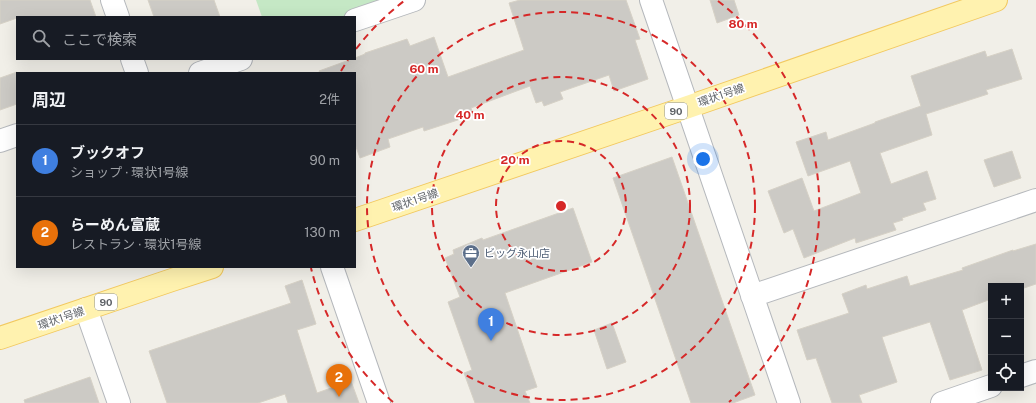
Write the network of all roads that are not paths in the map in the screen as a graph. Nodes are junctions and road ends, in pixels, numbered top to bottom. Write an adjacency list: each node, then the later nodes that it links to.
1 (112, 0): 5 (street)
2 (414, 0): 6 (street)
3 (651, 0): 11 (street)
4 (996, 0): 11 (main road, 環状1号線 / 90)
5 (118, 16)
6 (356, 20)
7 (132, 60): 9 (street)
8 (238, 60): 10 (street)
9 (137, 72)
10 (203, 72)
11 (688, 107): 15 (main road, 環状1号線 / 90); 18 (street)
12 (16, 135): 13 (street)
13 (0, 140)
14 (1036, 200): 18 (street)
15 (356, 220)
16 (207, 268): 19 (main road, 環状1号線 / 90)
17 (332, 268): 26 (street)
18 (752, 296): 27 (street)
19 (86, 309): 20 (main road, 環状1号線 / 90); 25 (street)
20 (0, 338)
21 (1036, 370): 22 (street)
22 (1024, 375)
23 (988, 387): 24 (street)
24 (952, 401)
25 (118, 403)
26 (379, 403)
27 (789, 403)

